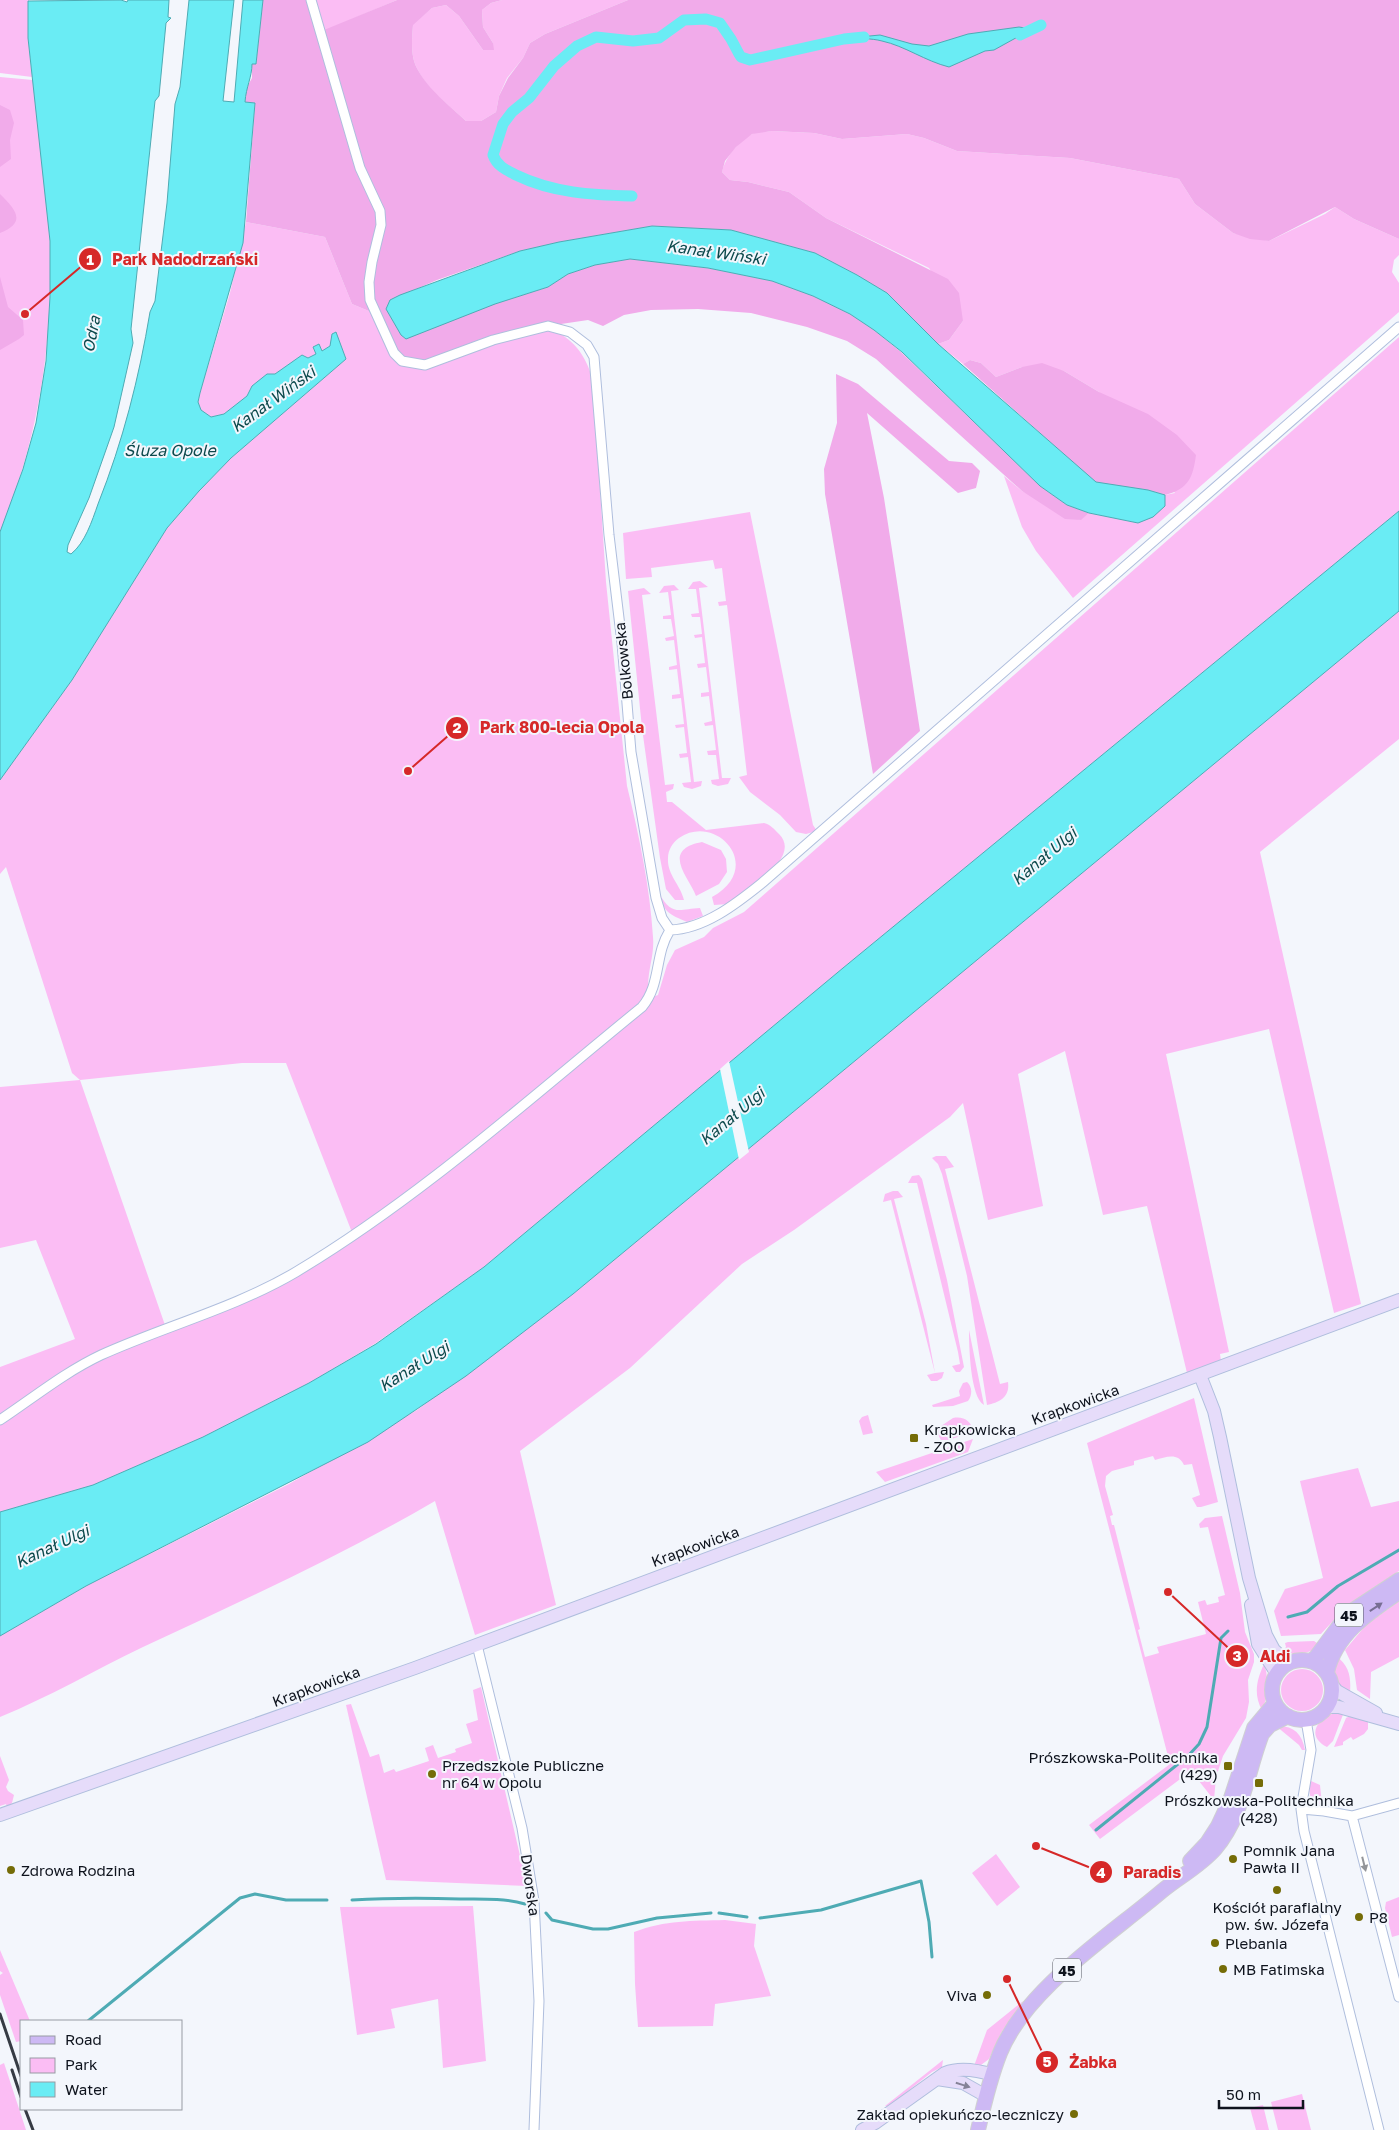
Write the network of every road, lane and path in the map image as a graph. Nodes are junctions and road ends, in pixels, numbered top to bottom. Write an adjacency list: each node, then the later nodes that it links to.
1 (311, 0): 3 (street, Bolkowska)
2 (1399, 327): 3 (street)
3 (670, 930): 6 (street)
4 (1399, 1300): 5 (street, Krapkowicka)
5 (1200, 1375): 7 (street); 10 (street, Krapkowicka)
6 (0, 1420)
7 (1249, 1578): 12 (street); 14 (street)
8 (1399, 1580): 11 (main road, 45)
9 (1399, 1592): 13 (main road, 45, one-way to 9)
10 (477, 1645): 23 (street, Krapkowicka); 30 (street, Dworska)
11 (1311, 1661): 12 (main road); 13 (main road)
12 (1288, 1663): 14 (main road)
13 (1327, 1672): 15 (main road)
14 (1277, 1674): 16 (main road)
15 (1332, 1685): 17 (main road); 20 (street)
16 (1275, 1703): 18 (main road); 25 (main road, 45)
17 (1327, 1707): 19 (main road); 20 (street)
18 (1288, 1716): 19 (main road); 25 (main road, 45)
19 (1306, 1720): 22 (street)
20 (1393, 1722)
21 (1399, 1804): 24 (street)
22 (1301, 1809): 24 (street); 33 (street)
23 (0, 1815)
24 (1352, 1816): 26 (street, one-way to 26)
25 (1168, 1886): 27 (main road, 45)
26 (1399, 1997)
27 (992, 2075): 28 (street); 29 (main road, 45)
28 (937, 2079): 29 (street, one-way to 29); 31 (street)
29 (986, 2096): 32 (main road, 45)
30 (534, 2130)
31 (862, 2130)
32 (978, 2130)
33 (1379, 2130)

